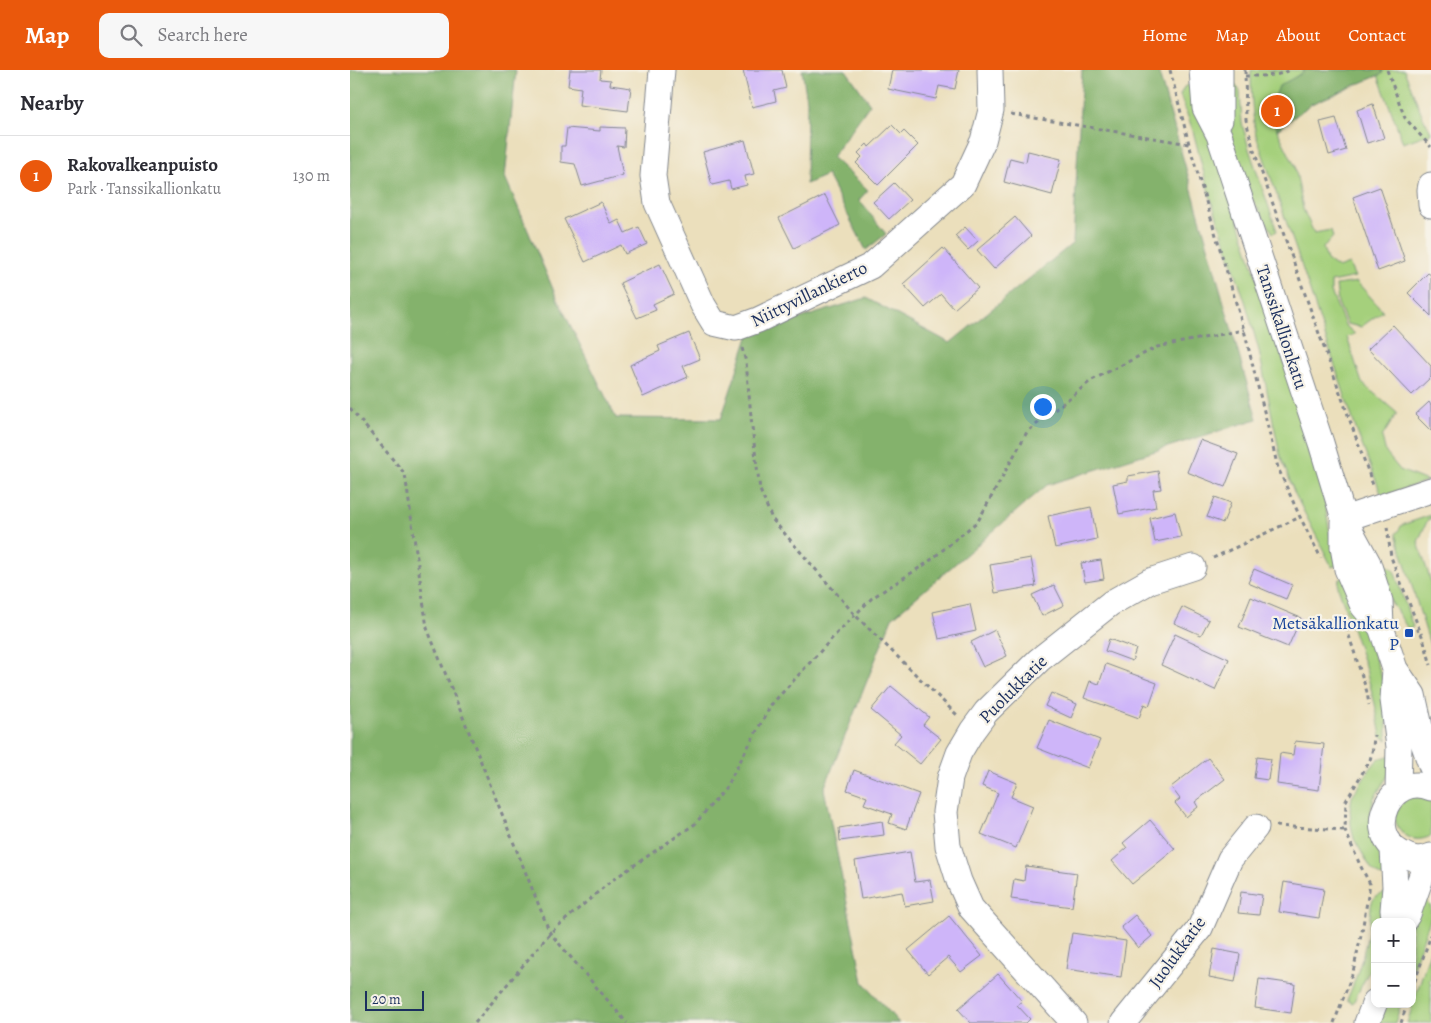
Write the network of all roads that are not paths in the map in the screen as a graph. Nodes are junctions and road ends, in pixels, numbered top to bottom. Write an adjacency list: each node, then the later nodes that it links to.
1 (662, 70): 2 (street, Niittyvillankierto)
2 (990, 70)
3 (1202, 70): 5 (street, Tanssikallionkatu)
4 (1220, 70): 5 (street, Tanssikallionkatu)
5 (1219, 135): 9 (street, Tanssikallionkatu)
6 (1431, 185): 7 (street)
7 (1431, 205)
8 (1431, 490): 9 (street)
9 (1344, 519): 11 (street, Tanssikallionkatu)
10 (1193, 567): 21 (street, Puolukkatie)
11 (1395, 669): 12 (street, Tanssikallionkatu); 14 (street, Tanssikallionkatu)
12 (1431, 765)
13 (1431, 788): 14 (street)
14 (1398, 791): 16 (street)
15 (1256, 827): 22 (street, Juolukkatie)
16 (1393, 849): 17 (street); 18 (street)
17 (1430, 857): 19 (street)
18 (1394, 918)
19 (1406, 918)
20 (1373, 1008): 23 (street)
21 (1074, 1023)
22 (1123, 1023)
23 (1367, 1023)

